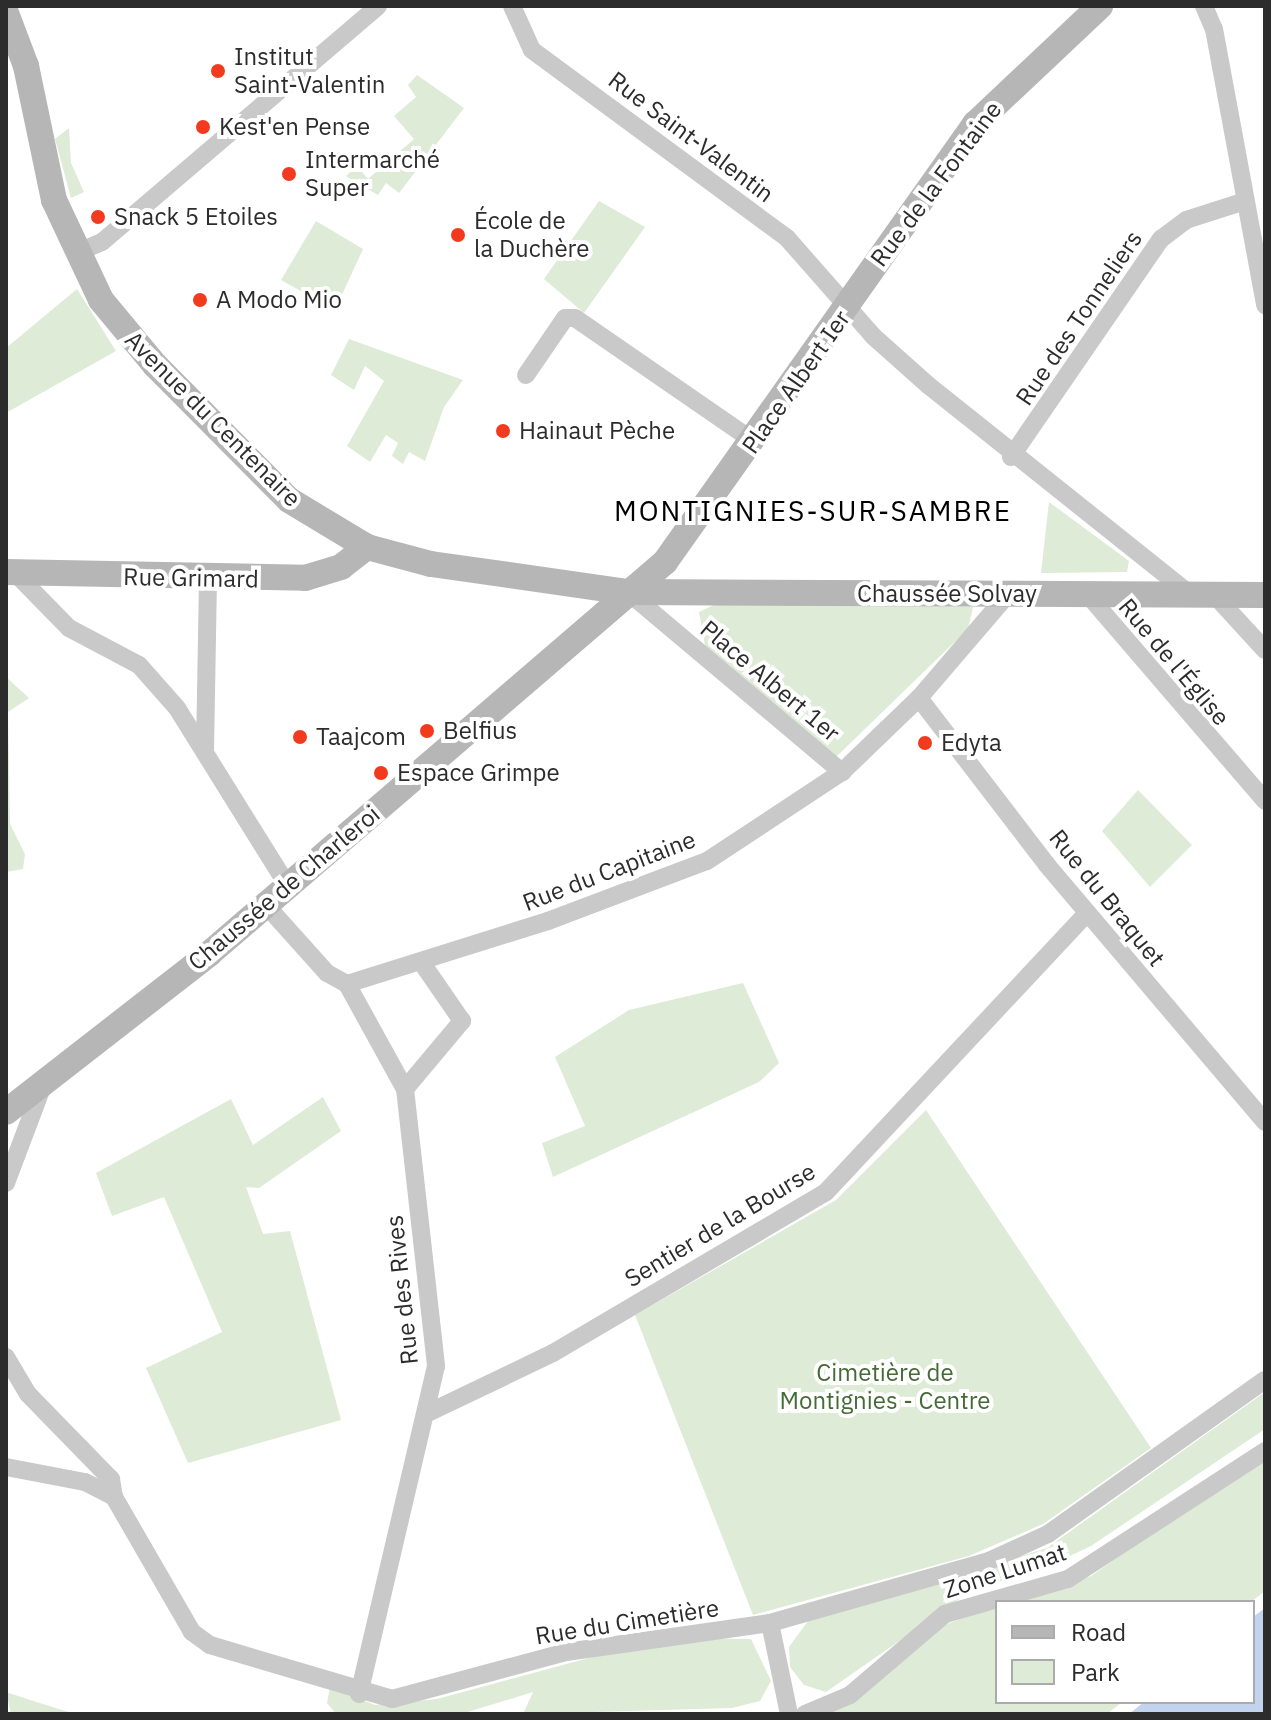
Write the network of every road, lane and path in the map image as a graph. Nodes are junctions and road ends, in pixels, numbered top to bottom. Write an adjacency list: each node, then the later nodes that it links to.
1 (378, 6): 7 (street)
2 (512, 6): 8 (street, Rue Saint-Valentin)
3 (1100, 6): 8 (main road, Rue de la Fontaine)
4 (1204, 6): 6 (street)
5 (6, 13): 7 (main road, Avenue du Centenaire)
6 (1242, 202): 9 (street); 12 (street, Rue des Tonneliers)
7 (76, 253): 13 (main road, Avenue du Centenaire)
8 (850, 303): 11 (main road, Place Albert Ier); 12 (street, Place Albert Ier)
9 (1265, 305)
10 (526, 375): 11 (street)
11 (753, 441): 16 (main road, Place Albert Ier)
12 (1011, 457): 19 (street, Place Albert Ier)
13 (367, 547): 15 (main road, Rue Grimard); 16 (main road, Avenue du Centenaire)
14 (11, 573): 15 (main road, Rue Grimard); 26 (street)
15 (208, 582): 26 (street)
16 (628, 592): 17 (main road, Chaussée Solvay); 27 (street, Place Albert 1er); 29 (main road, Chaussée de Charleroi)
17 (1008, 594): 18 (main road, Chaussée Solvay); 25 (street, Place Albert 1er)
18 (1088, 595): 19 (main road, Chaussée Solvay); 28 (street, Rue de l'Église)
19 (1191, 595): 21 (main road, Chaussée Solvay)
20 (1265, 595): 21 (main road, Chaussée Solvay)
21 (1219, 600): 22 (street)
22 (1236, 622): 23 (street); 24 (street)
23 (1265, 636)
24 (1265, 650)
25 (919, 698): 27 (street, Place Albert 1er); 31 (street, Rue du Braquet)
26 (205, 751): 29 (street)
27 (842, 772): 32 (street, Rue du Capitaine)
28 (1265, 801)
29 (287, 885): 30 (main road, Chaussée de Charleroi)
30 (265, 904): 33 (street); 34 (main road, Chaussée de Charleroi)
31 (1087, 913): 37 (street, Rue du Braquet); 41 (street, Sentier de la Bourse)
32 (422, 963): 33 (street, Rue du Capitaine); 35 (street)
33 (347, 984): 35 (street, Rue des Rives)
34 (43, 1085): 36 (main road, Chaussée de Charleroi); 38 (street)
35 (405, 1089): 41 (street, Rue des Rives)
36 (6, 1112)
37 (1265, 1122)
38 (6, 1183)
39 (6, 1357): 44 (street, Rue du Cimetière)
40 (1265, 1380): 45 (street, Rue du Cimetière)
41 (430, 1412): 46 (street, Rue des Rives)
42 (1265, 1451): 48 (street, Zone Lumat)
43 (6, 1467): 44 (street)
44 (114, 1497): 46 (street, Rue du Cimetière)
45 (770, 1623): 46 (street, Rue du Cimetière); 47 (street)
46 (359, 1694)
47 (789, 1714)
48 (805, 1714)

